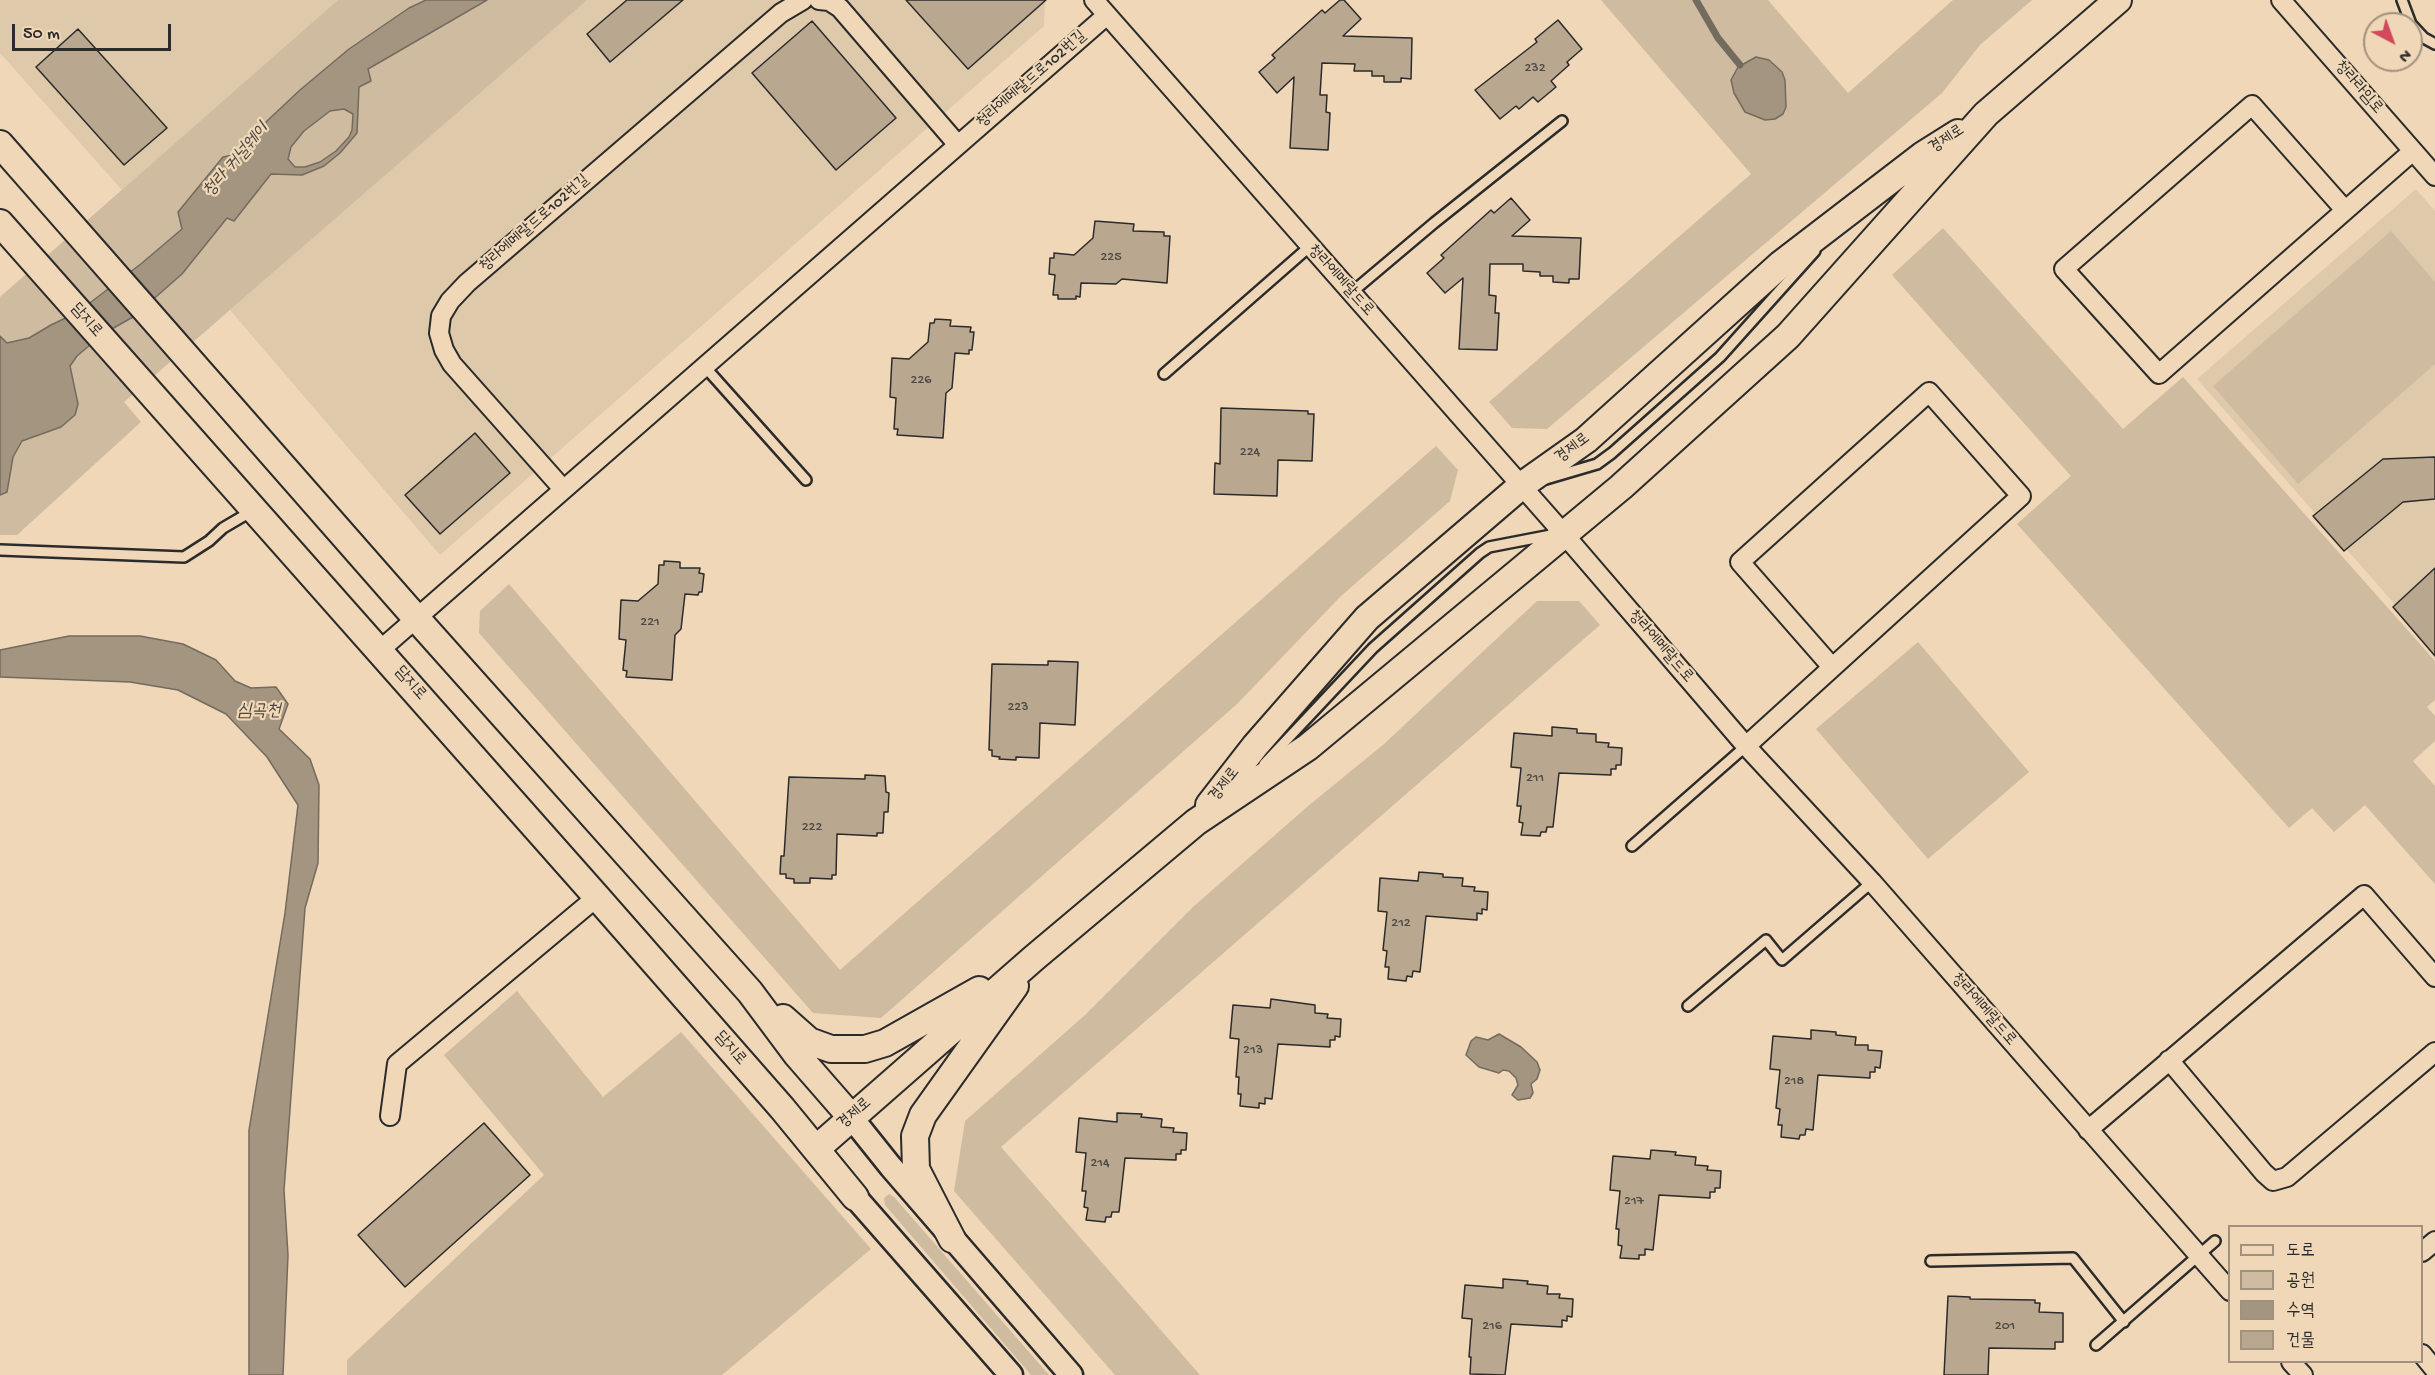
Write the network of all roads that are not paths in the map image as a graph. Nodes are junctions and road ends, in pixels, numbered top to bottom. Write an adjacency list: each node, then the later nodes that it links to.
1 (803, 0): 23 (street, 청라에메랄드로102번길)
2 (819, 0): 12 (street)
3 (1094, 0): 7 (street, 청라에메랄드로)
4 (2118, 0): 9 (main road, 경제로)
5 (2281, 0): 13 (street, 청라라임로)
6 (2402, 0): 8 (lane)
7 (1107, 15): 12 (street, 청라에메랄드로102번길); 17 (street, 청라에메랄드로)
8 (2435, 44)
9 (1986, 114): 22 (main road, 경제로); 25 (main road, 경제로)
10 (1562, 121): 18 (lane)
11 (0, 144): 27 (main road)
12 (957, 145): 19 (street, 청라에메랄드로102번길)
13 (2414, 151): 14 (street, 청라라임로); 15 (street)
14 (2435, 176)
15 (2345, 210): 15 (street)
16 (0, 223): 24 (main road, 담지로)
17 (1310, 247): 18 (street, 청라에메랄드로); 20 (lane)
18 (1351, 293): 22 (street, 청라에메랄드로)
19 (705, 367): 21 (lane); 23 (street, 청라에메랄드로102번길)
20 (1164, 374)
21 (806, 480)
22 (1521, 486): 25 (street, 청라에메랄드로); 32 (main road, 경제로)
23 (562, 489): 27 (street, 청라에메랄드로102번길)
24 (254, 510): 26 (lane); 28 (main road, 담지로)
25 (1563, 533): 30 (street, 청라에메랄드로); 31 (main road, 경제로); 31 (lane)
26 (0, 550)
27 (416, 618): 28 (street, 청라에메랄드로102번길); 38 (main road)
28 (380, 650): 35 (main road, 담지로)
29 (1832, 667): 29 (street); 30 (street)
30 (1746, 746): 33 (lane); 34 (street, 청라에메랄드로)
31 (1232, 798): 32 (main road, 경제로)
32 (1196, 822): 36 (main road, 경제로)
33 (1632, 846)
34 (1872, 882): 39 (lane); 44 (street, 청라에메랄드로)
35 (597, 897): 42 (street); 45 (main road, 담지로)
36 (1034, 958): 38 (main road); 43 (main road, 경제로); 47 (main road)
37 (2435, 977): 41 (street)
38 (750, 992): 43 (main road)
39 (1688, 1006)
40 (2435, 1052): 41 (street)
41 (2169, 1060): 44 (street)
42 (390, 1116)
43 (851, 1117): 45 (main road, 경제로); 47 (street)
44 (2088, 1130): 51 (street, 청라에메랄드로)
45 (816, 1149): 46 (main road, 담지로)
46 (855, 1197): 59 (street)
47 (952, 1239): 60 (street)
48 (2215, 1241): 51 (lane)
49 (2435, 1241): 50 (street)
50 (2423, 1250)
51 (2199, 1256): 53 (street, 청라에메랄드로); 54 (lane)
52 (1931, 1261): 54 (lane)
53 (2228, 1290)
54 (2124, 1322): 55 (lane)
55 (2096, 1345)
56 (2423, 1356): 58 (street)
57 (2292, 1363): 61 (street)
58 (2435, 1370)
59 (1011, 1375)
60 (1071, 1375)
61 (2303, 1375)

